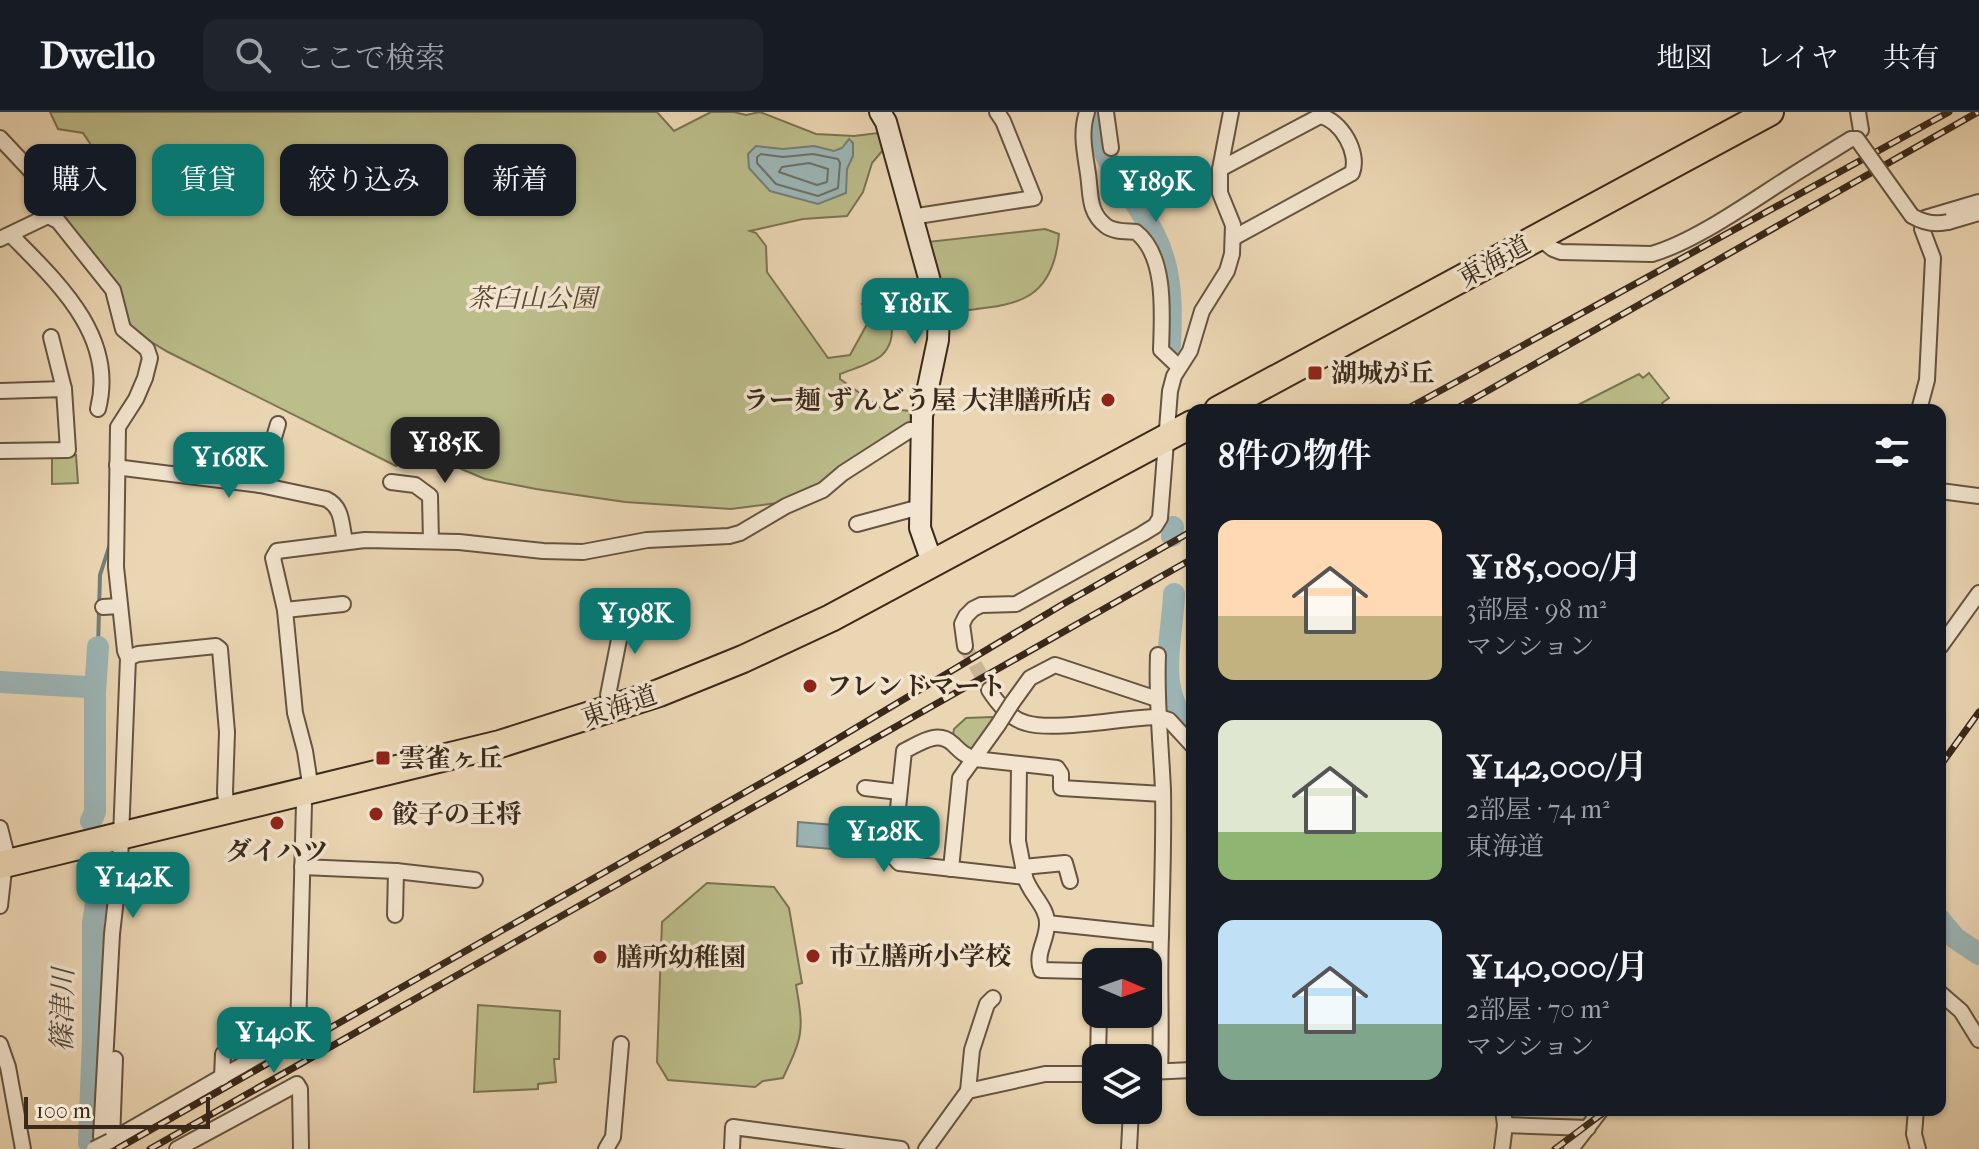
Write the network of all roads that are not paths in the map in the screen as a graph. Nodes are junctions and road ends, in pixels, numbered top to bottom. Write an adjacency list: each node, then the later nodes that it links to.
1 (880, 112): 16 (street)
2 (997, 112): 16 (street)
3 (1087, 112): 21 (street)
4 (1106, 112): 10 (street)
5 (1231, 112): 12 (street)
6 (1770, 112): 18 (highway, 東海道)
7 (1858, 112): 8 (street)
8 (1861, 130)
9 (0, 138): 11 (street)
10 (1111, 148)
11 (24, 164)
12 (1220, 169): 19 (street); 19 (street)
13 (1979, 202): 25 (street)
14 (1979, 213): 18 (street, bridge)
15 (48, 216): 17 (street); 32 (street)
16 (911, 217): 29 (street)
17 (6, 237): 26 (street)
18 (1538, 237): 24 (highway, 東海道)
19 (1233, 238): 21 (street)
20 (51, 337): 22 (street)
21 (1179, 367): 30 (street)
22 (64, 389): 23 (street); 31 (street)
23 (0, 391)
24 (1229, 404)
25 (1921, 404)
26 (98, 409)
27 (278, 424): 34 (street)
28 (1186, 427): 30 (highway, 東海道)
29 (922, 430): 37 (street); 40 (street)
30 (1167, 438): 41 (highway, 東海道); 49 (street)
31 (0, 451)
32 (117, 465): 34 (street); 45 (street)
33 (391, 482): 40 (street)
34 (260, 485): 39 (street)
35 (1946, 492): 36 (street)
36 (1979, 496)
37 (920, 507): 38 (street); 41 (street)
38 (857, 524)
39 (345, 541): 40 (street); 47 (street)
40 (431, 541)
41 (933, 565): 54 (highway, 東海道)
42 (1979, 593): 48 (street)
43 (343, 604): 47 (street)
44 (626, 604): 54 (street)
45 (120, 606): 46 (street); 51 (street)
46 (103, 607)
47 (285, 610): 60 (street)
48 (1946, 639)
49 (965, 646)
50 (1158, 655): 53 (street)
51 (128, 658): 63 (street); 65 (street)
52 (989, 690): 55 (street)
53 (1157, 699): 55 (street); 57 (street, bridge)
54 (612, 709): 60 (highway, 東海道)
55 (1159, 717): 56 (street); 62 (street)
56 (1186, 738)
57 (975, 759): 58 (street); 61 (street); 68 (street)
58 (1019, 766): 62 (street); 70 (street)
59 (865, 788): 61 (street)
60 (306, 791): 63 (highway, 東海道); 67 (street)
61 (899, 792): 68 (street)
62 (1163, 794): 76 (street)
63 (227, 810): 65 (highway, 東海道)
64 (0, 828): 66 (street)
65 (121, 835): 66 (highway, 東海道); 95 (street)
66 (3, 864): 73 (street)
67 (302, 867): 69 (street); 88 (street)
68 (951, 869): 70 (street)
69 (396, 871): 71 (street); 74 (street)
70 (1024, 872): 72 (street); 75 (street)
71 (475, 880)
72 (1070, 881)
73 (0, 906)
74 (395, 915)
75 (1047, 923): 76 (street); 77 (street)
76 (1161, 935): 83 (street)
77 (1082, 971)
78 (993, 998): 89 (street)
79 (1946, 998): 80 (street)
80 (1979, 1040)
81 (0, 1044): 96 (street)
82 (621, 1044): 99 (street)
83 (1159, 1044)
84 (223, 1054): 88 (street)
85 (1186, 1070): 86 (street)
86 (1162, 1072)
87 (1082, 1074): 89 (street)
88 (222, 1078): 95 (street)
89 (968, 1091): 102 (street)
90 (1597, 1116): 94 (street)
91 (1916, 1116): 106 (street)
92 (1504, 1118): 94 (street); 104 (street)
93 (1130, 1124): 103 (street)
94 (1588, 1128): 105 (street)
95 (104, 1142)
96 (23, 1149)
97 (177, 1149): 98 (street)
98 (301, 1149)
99 (606, 1149)
100 (732, 1149): 101 (street)
101 (901, 1149)
102 (926, 1149)
103 (1129, 1149)
104 (1502, 1149)
105 (1571, 1149)
106 (1918, 1149)

